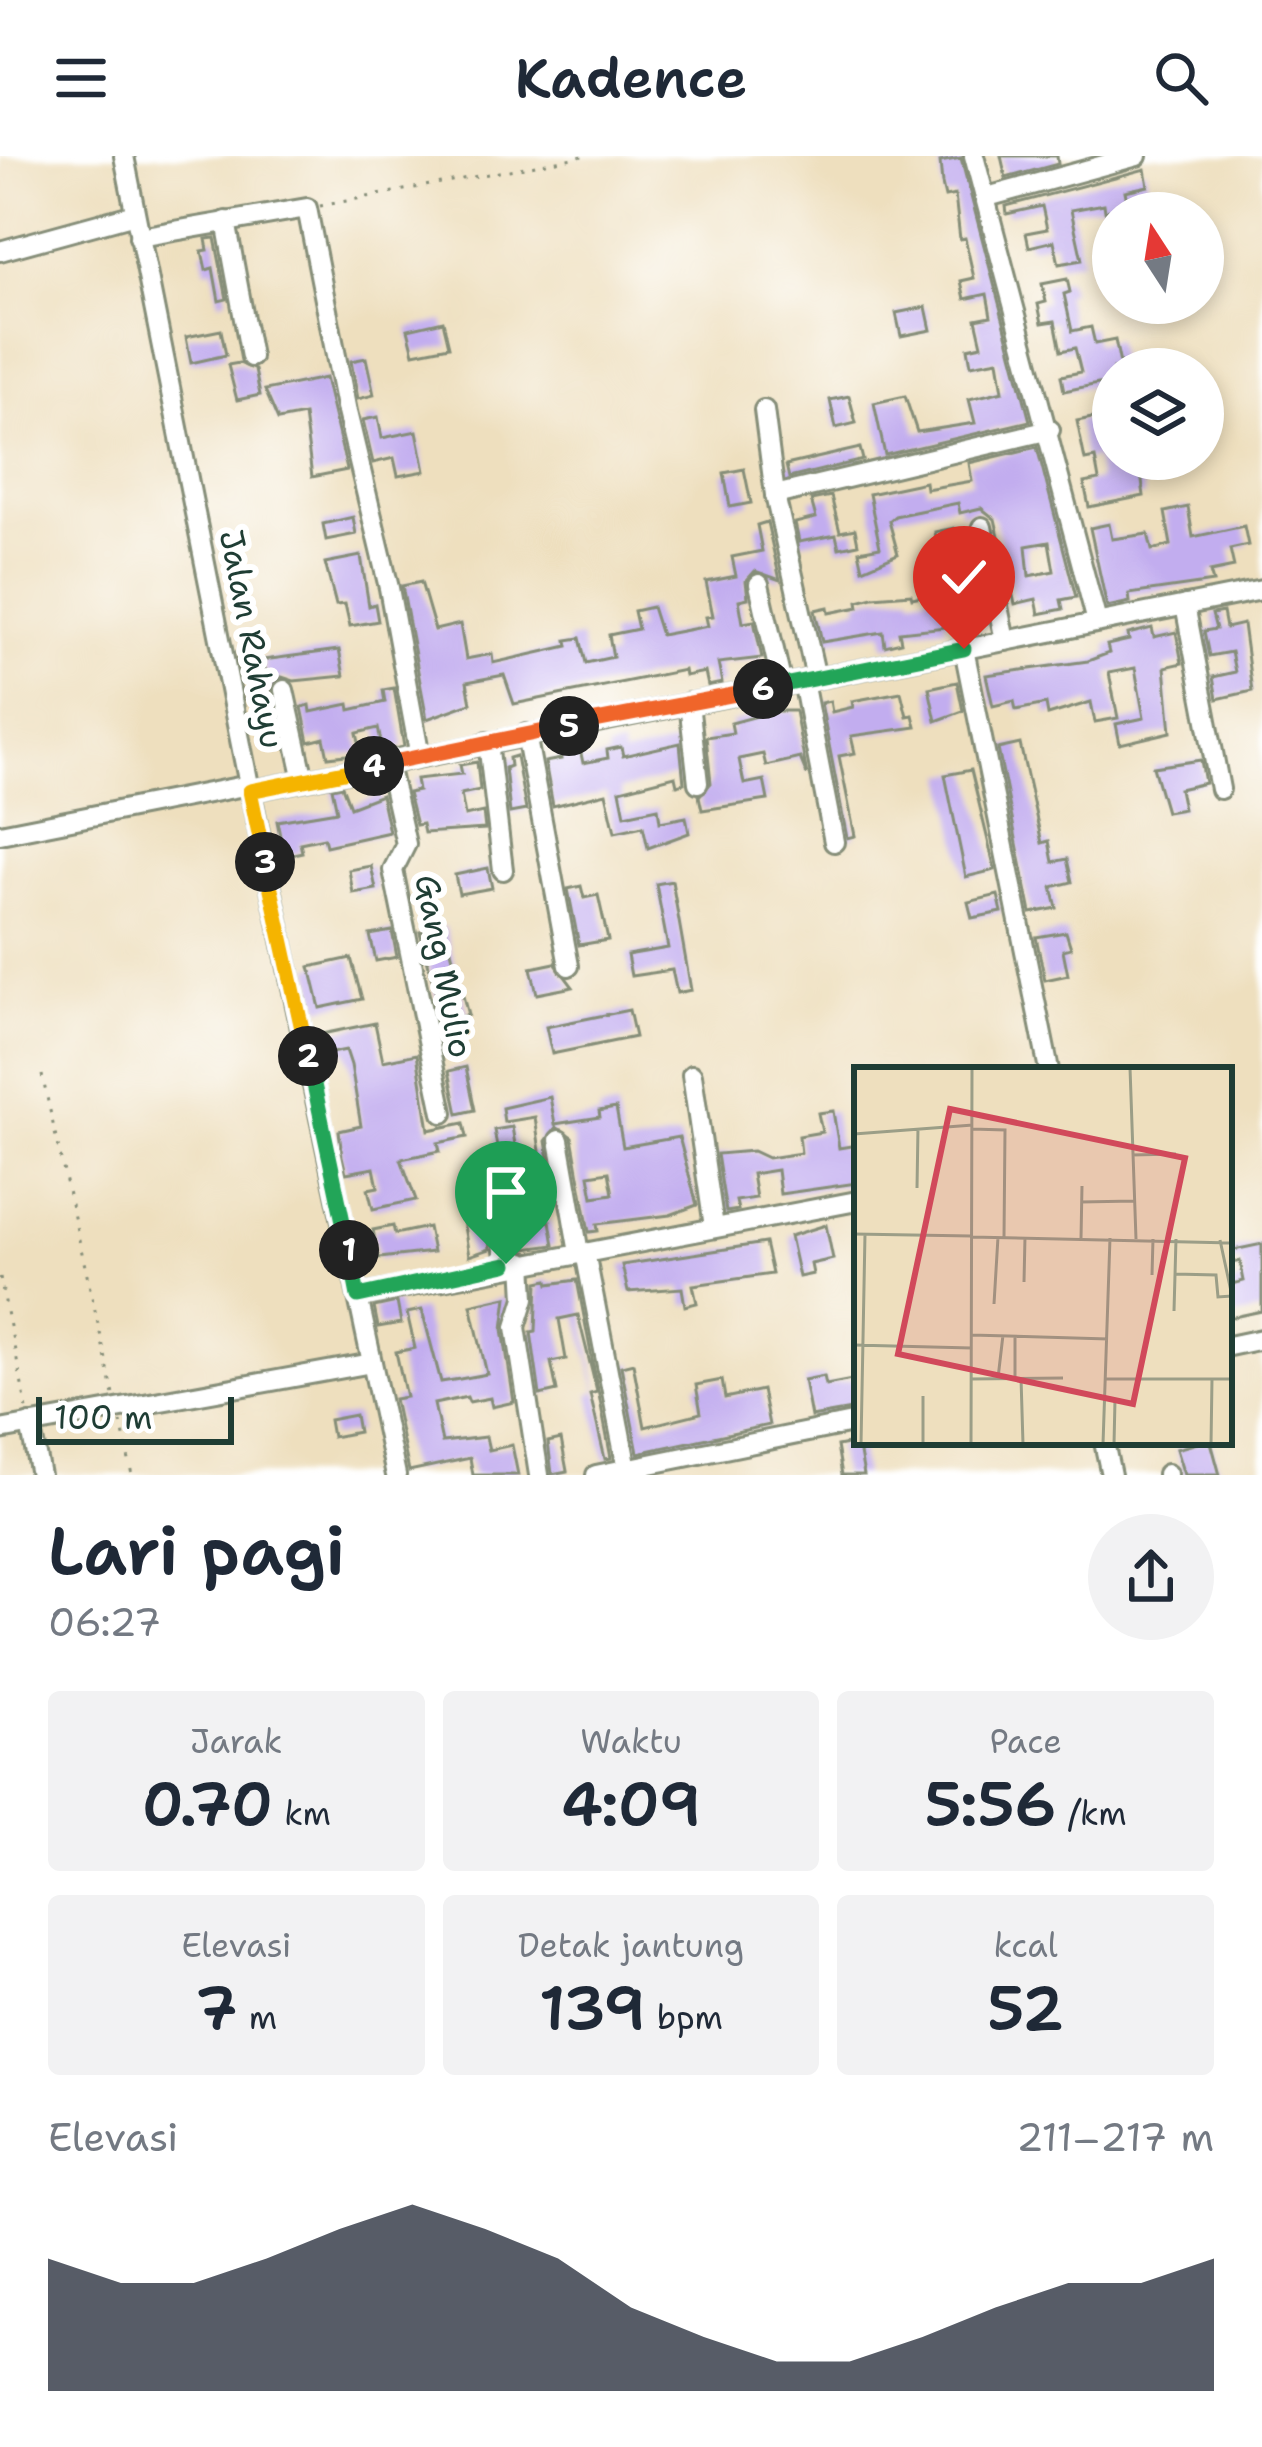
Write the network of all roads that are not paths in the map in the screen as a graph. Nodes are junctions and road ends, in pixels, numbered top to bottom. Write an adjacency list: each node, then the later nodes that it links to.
1 (124, 156): 5 (street, Jalan Rahayu)
2 (974, 156): 4 (street)
3 (1137, 156): 4 (street)
4 (987, 197): 11 (street)
5 (135, 214): 7 (street, Jalan Rahayu); 8 (street)
6 (226, 221): 7 (street); 9 (street); 26 (street)
7 (139, 237): 30 (street, Jalan Rahayu)
8 (0, 251)
9 (251, 357)
10 (764, 410): 12 (street)
11 (1050, 430): 12 (street); 17 (street)
12 (775, 495): 20 (street)
13 (982, 527): 18 (street)
14 (759, 584): 21 (street)
15 (1262, 590): 16 (street)
16 (1185, 605): 17 (street); 31 (street)
17 (1097, 622): 18 (street)
18 (1005, 641): 19 (street)
19 (964, 649): 20 (street); 36 (street)
20 (810, 680): 21 (street); 33 (street)
21 (782, 685): 23 (street)
22 (284, 690): 28 (street)
23 (689, 703): 24 (street); 29 (street)
24 (526, 734): 25 (street); 35 (street)
25 (488, 742): 26 (street); 34 (street)
26 (420, 757): 27 (street)
27 (388, 764): 28 (street); 38 (street, Gang Mulio)
28 (304, 780): 30 (street)
29 (698, 783)
30 (250, 788): 32 (street); 45 (street, Jalan Rahayu)
31 (1220, 789)
32 (0, 834)
33 (834, 842)
34 (503, 871)
35 (568, 966)
36 (1047, 1067)
37 (692, 1075): 42 (street)
38 (443, 1113)
39 (559, 1140): 43 (street)
40 (495, 1179): 44 (street)
41 (854, 1202): 42 (street)
42 (713, 1228): 43 (street)
43 (582, 1252): 44 (street); 53 (street)
44 (515, 1263): 45 (street); 57 (street)
45 (358, 1296): 48 (street, Jalan Rahayu)
46 (1262, 1339): 47 (street)
47 (1232, 1345)
48 (372, 1363): 50 (street); 56 (street, Jalan Rahayu)
49 (854, 1423): 54 (street)
50 (30, 1424): 51 (street); 55 (street)
51 (0, 1430)
52 (1105, 1445): 59 (street)
53 (627, 1469): 54 (street); 58 (street)
54 (659, 1469)
55 (40, 1475)
56 (396, 1475)
57 (539, 1475)
58 (596, 1475)
59 (1111, 1475)

